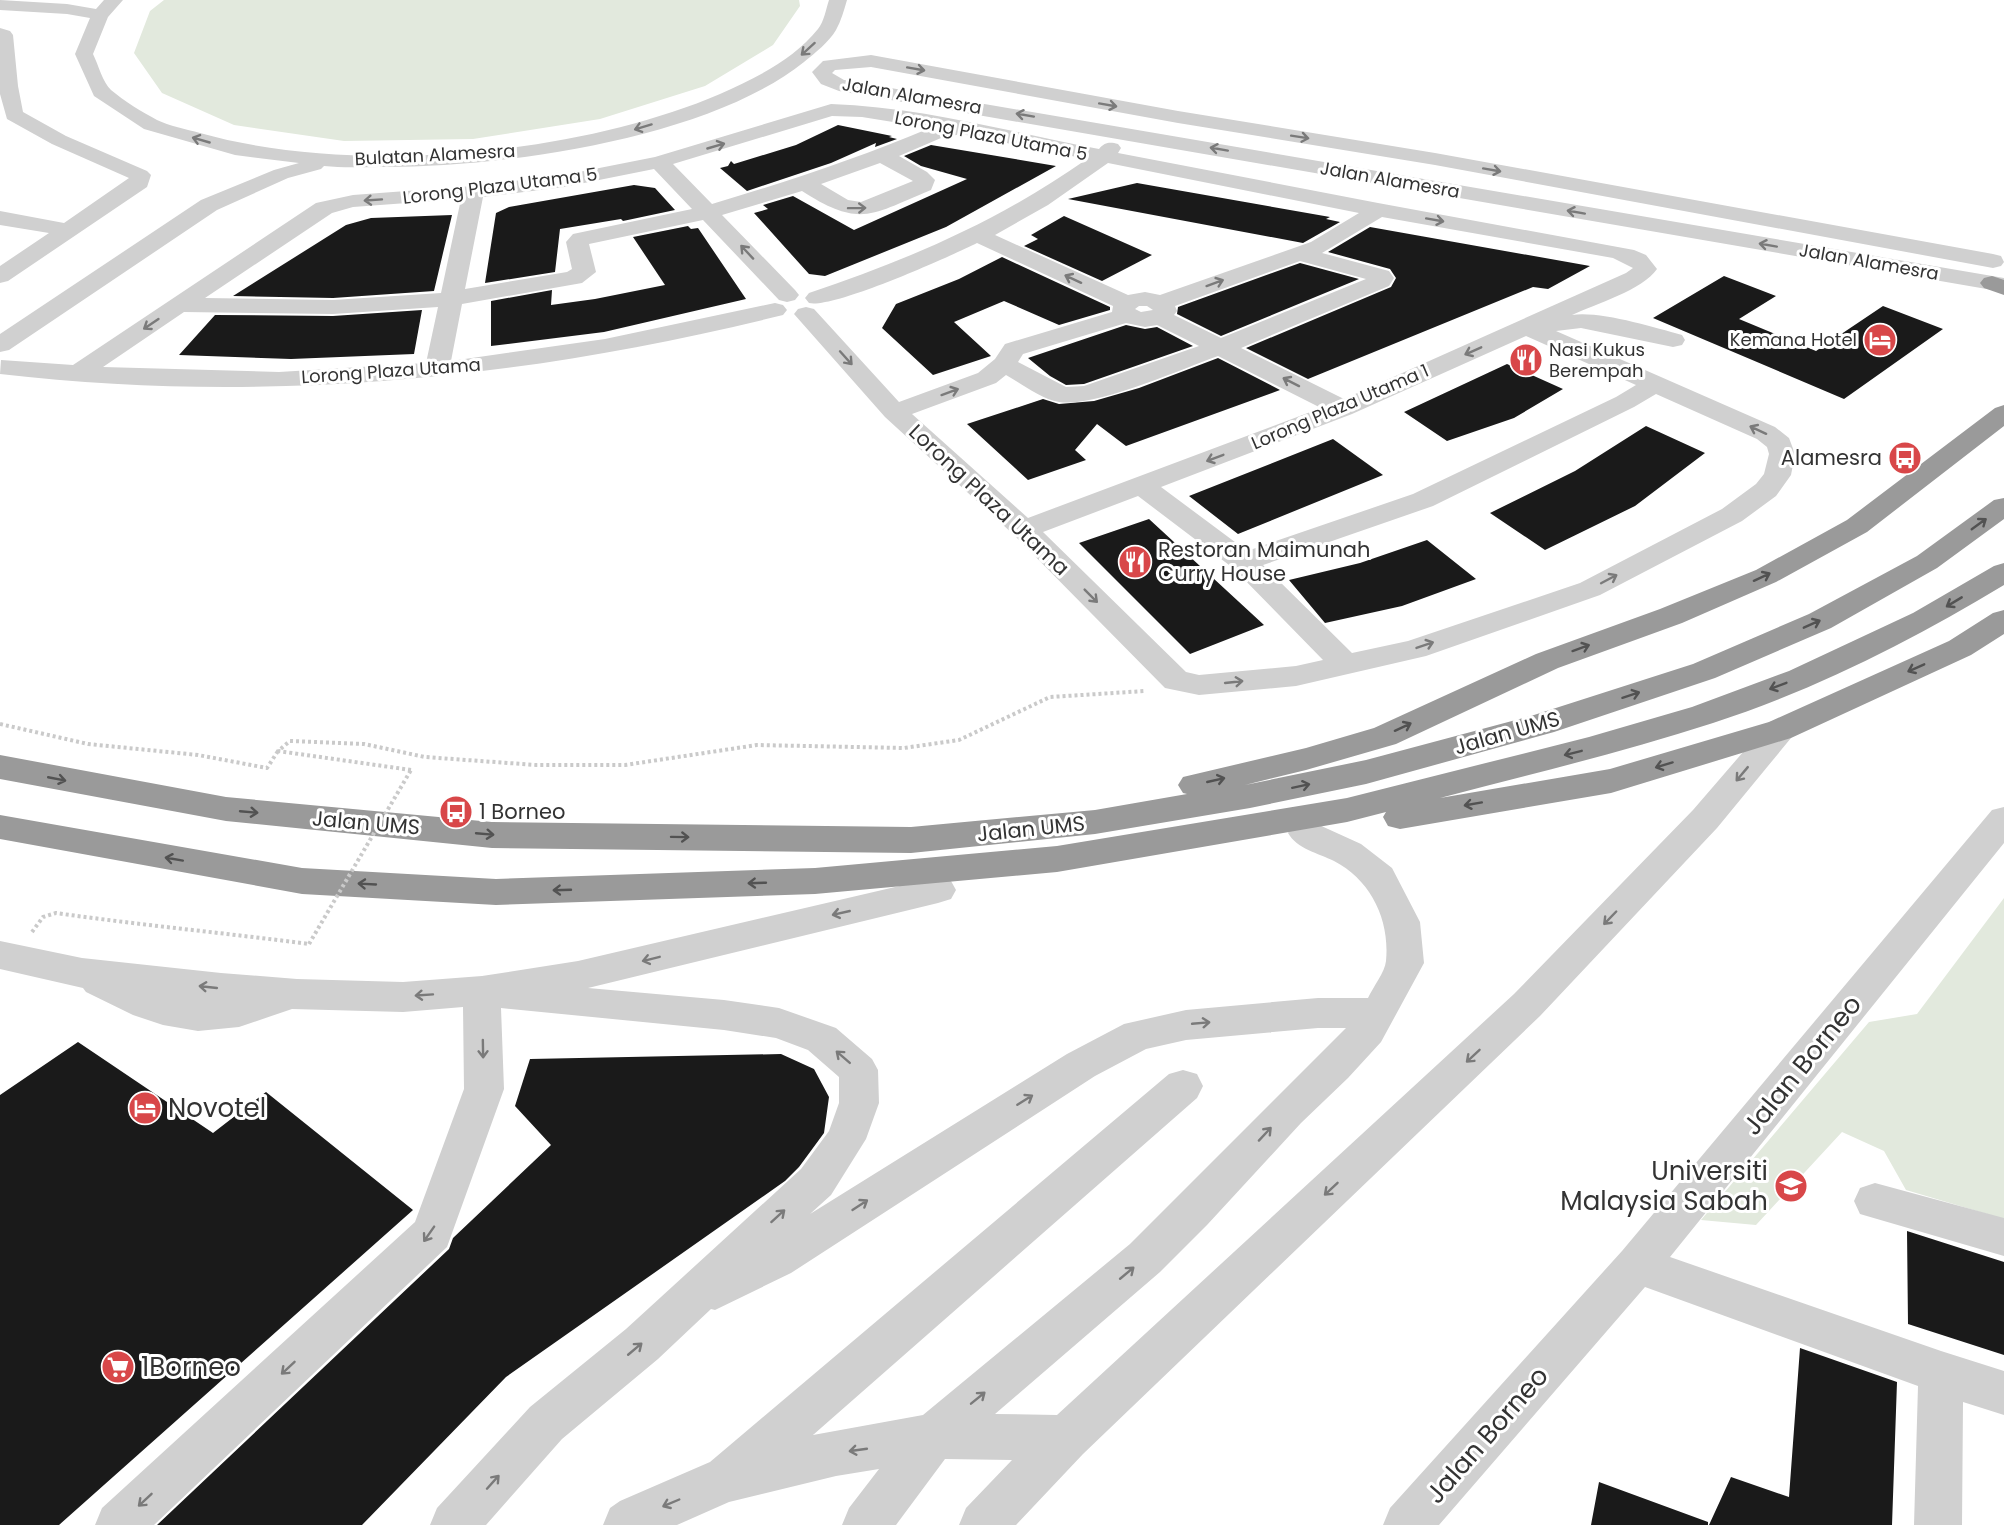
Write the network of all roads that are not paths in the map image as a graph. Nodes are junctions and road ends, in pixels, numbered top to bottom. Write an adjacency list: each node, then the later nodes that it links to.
1 (838, 0): 4 (street, Bulatan Alamesra)
2 (0, 4): 3 (street)
3 (107, 7): 12 (street, Bulatan Alamesra, one-way to 3)
4 (828, 29): 6 (street); 8 (street, Bulatan Alamesra, one-way to 8)
5 (0, 33): 9 (street)
6 (871, 61): 7 (street, Jalan Alamesra); 28 (street, Jalan Alamesra, one-way to 28)
7 (839, 85): 8 (street); 11 (street, Jalan Alamesra, one-way to 7)
8 (752, 87): 15 (street, Bulatan Alamesra, one-way to 15)
9 (7, 116): 23 (street)
10 (969, 130): 13 (street); 14 (street, Lorong Plaza Utama 5); 16 (street, Lorong Plaza Utama 5, one-way to 10)
11 (1124, 133): 14 (street); 28 (street, Jalan Alamesra, one-way to 11)
12 (235, 149): 15 (street, Bulatan Alamesra); 19 (street)
13 (881, 155): 17 (street); 17 (street, one-way to 13)
14 (1103, 158): 20 (street, Lorong Plaza Utama 5); 24 (street)
15 (330, 160): 19 (street)
16 (659, 162): 18 (street, Lorong Plaza Utama 5); 21 (street)
17 (805, 183): 21 (street)
18 (473, 192): 29 (street); 31 (street, Lorong Plaza Utama 5, one-way to 31)
19 (209, 205): 38 (street)
20 (1378, 210): 25 (street); 26 (street, Lorong Plaza Utama 5, one-way to 26)
21 (709, 213): 29 (street); 30 (street, one-way to 21)
22 (0, 218): 23 (street)
23 (69, 230): 27 (street)
24 (977, 235): 32 (street); 33 (street, one-way to 24)
25 (1298, 254): 34 (street, one-way to 25); 37 (street)
26 (1644, 265): 35 (street, Lorong Plaza Utama 1)
27 (0, 276)
28 (1999, 276)
29 (450, 299): 31 (street); 40 (street)
30 (781, 302): 32 (street, Lorong Plaza Utama); 40 (street, Lorong Plaza Utama)
31 (179, 304): 41 (street, Lorong Plaza Utama 5, one-way to 41)
32 (811, 306): 44 (street, Lorong Plaza Utama, one-way to 44)
33 (1127, 309): 34 (street); 39 (street)
34 (1160, 310): 37 (street)
35 (1526, 327): 36 (street); 42 (street); 43 (street, Lorong Plaza Utama 1, one-way to 43)
36 (1673, 340)
37 (1222, 348): 39 (street); 43 (street, one-way to 37)
38 (0, 356): 41 (street, Lorong Plaza Utama)
39 (1004, 364): 44 (street, one-way to 39)
40 (436, 371): 41 (street, Lorong Plaza Utama)
41 (77, 373)
42 (1655, 384): 49 (street); 52 (street, one-way to 42)
43 (1343, 409): 46 (street, Lorong Plaza Utama 1, one-way to 46)
44 (894, 412): 48 (street, Lorong Plaza Utama)
45 (2004, 413): 58 (highway, one-way to 45)
46 (1142, 486): 48 (street, Lorong Plaza Utama 1); 49 (street)
47 (2004, 506): 58 (highway, Jalan UMS, one-way to 47)
48 (1024, 529): 52 (street, Lorong Plaza Utama, one-way to 52)
49 (1243, 562): 52 (street)
50 (2004, 572): 59 (highway, Jalan UMS, one-way to 59)
51 (2004, 620): 53 (highway, one-way to 53)
52 (1345, 664)
53 (1780, 730): 57 (highway, one-way to 57); 72 (street, one-way to 72)
54 (0, 767): 58 (highway, Jalan UMS, one-way to 58)
55 (2004, 819): 67 (street, Jalan Borneo)
56 (0, 827): 59 (highway, Jalan UMS, one-way to 56)
57 (1305, 833): 60 (highway); 63 (street)
58 (911, 840)
59 (815, 881): 60 (highway)
60 (938, 890): 62 (street, one-way to 62)
61 (8, 956): 62 (street, one-way to 61)
62 (482, 991): 68 (street, one-way to 62); 74 (street, one-way to 74)
63 (1379, 1013): 68 (street, one-way to 63); 71 (street, one-way to 63)
64 (1183, 1086): 73 (street)
65 (1875, 1201): 66 (street)
66 (2004, 1237)
67 (1637, 1265): 69 (street); 79 (street, Jalan Borneo)
68 (682, 1306): 75 (street, one-way to 68)
69 (1941, 1372): 70 (street); 80 (street)
70 (2004, 1393)
71 (934, 1436): 72 (street); 73 (street, one-way to 73); 77 (street)
72 (1066, 1438): 78 (street)
73 (727, 1479): 76 (street, one-way to 76)
74 (119, 1525)
75 (454, 1525)
76 (627, 1525)
77 (866, 1525)
78 (983, 1525)
79 (1407, 1525)
80 (1938, 1525)

